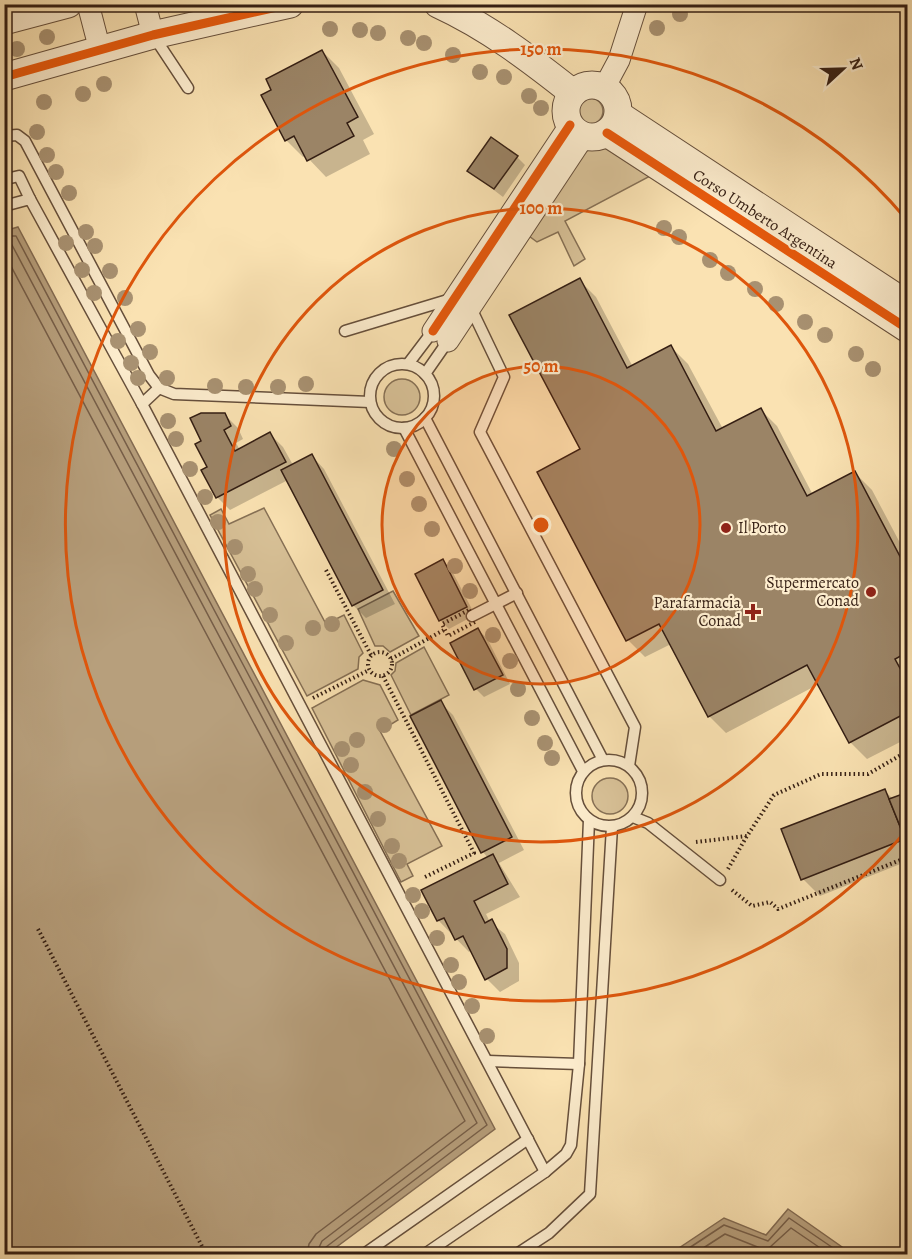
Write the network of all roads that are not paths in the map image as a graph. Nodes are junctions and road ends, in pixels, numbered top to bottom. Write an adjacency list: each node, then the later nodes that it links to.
1 (68, 4): 8 (street)
2 (88, 4): 10 (street)
3 (145, 4): 9 (street)
4 (290, 4): 7 (street)
5 (438, 4): 14 (street)
6 (636, 4): 13 (street)
7 (284, 5): 9 (street)
8 (4, 21)
9 (153, 35): 10 (street); 12 (lane)
10 (100, 50): 11 (street)
11 (4, 77)
12 (188, 88)
13 (604, 88): 14 (street); 15 (street, Corso Umberto Argentina)
14 (573, 93): 15 (street)
15 (595, 127): 20 (street); 21 (street, Corso Umberto Argentina); 22 (street, Corso Umberto Argentina)
16 (4, 136): 27 (lane)
17 (6, 179): 18 (lane)
18 (30, 199): 19 (lane); 29 (lane)
19 (4, 206)
20 (464, 302): 23 (lane); 24 (street); 36 (lane)
21 (908, 305)
22 (908, 329)
23 (345, 331)
24 (440, 336): 25 (lane); 26 (lane)
25 (408, 364): 26 (lane); 28 (lane)
26 (425, 374): 30 (lane)
27 (159, 388): 28 (lane); 29 (lane)
28 (370, 402): 31 (lane)
29 (142, 404): 42 (lane)
30 (425, 418): 31 (lane); 32 (lane)
31 (404, 428): 33 (lane)
32 (517, 593): 33 (lane); 35 (lane)
33 (496, 604): 34 (lane); 37 (lane)
34 (472, 616)
35 (603, 759): 36 (lane); 37 (lane)
36 (629, 766): 38 (lane)
37 (583, 771): 39 (lane)
38 (633, 817): 40 (lane); 41 (lane)
39 (589, 820): 40 (lane); 43 (lane)
40 (612, 826): 48 (lane)
41 (720, 880)
42 (488, 1061): 43 (lane); 44 (lane)
43 (579, 1064): 45 (lane)
44 (528, 1139): 45 (lane); 46 (lane)
45 (546, 1172): 47 (lane)
46 (364, 1254)
47 (425, 1254)
48 (517, 1254)

